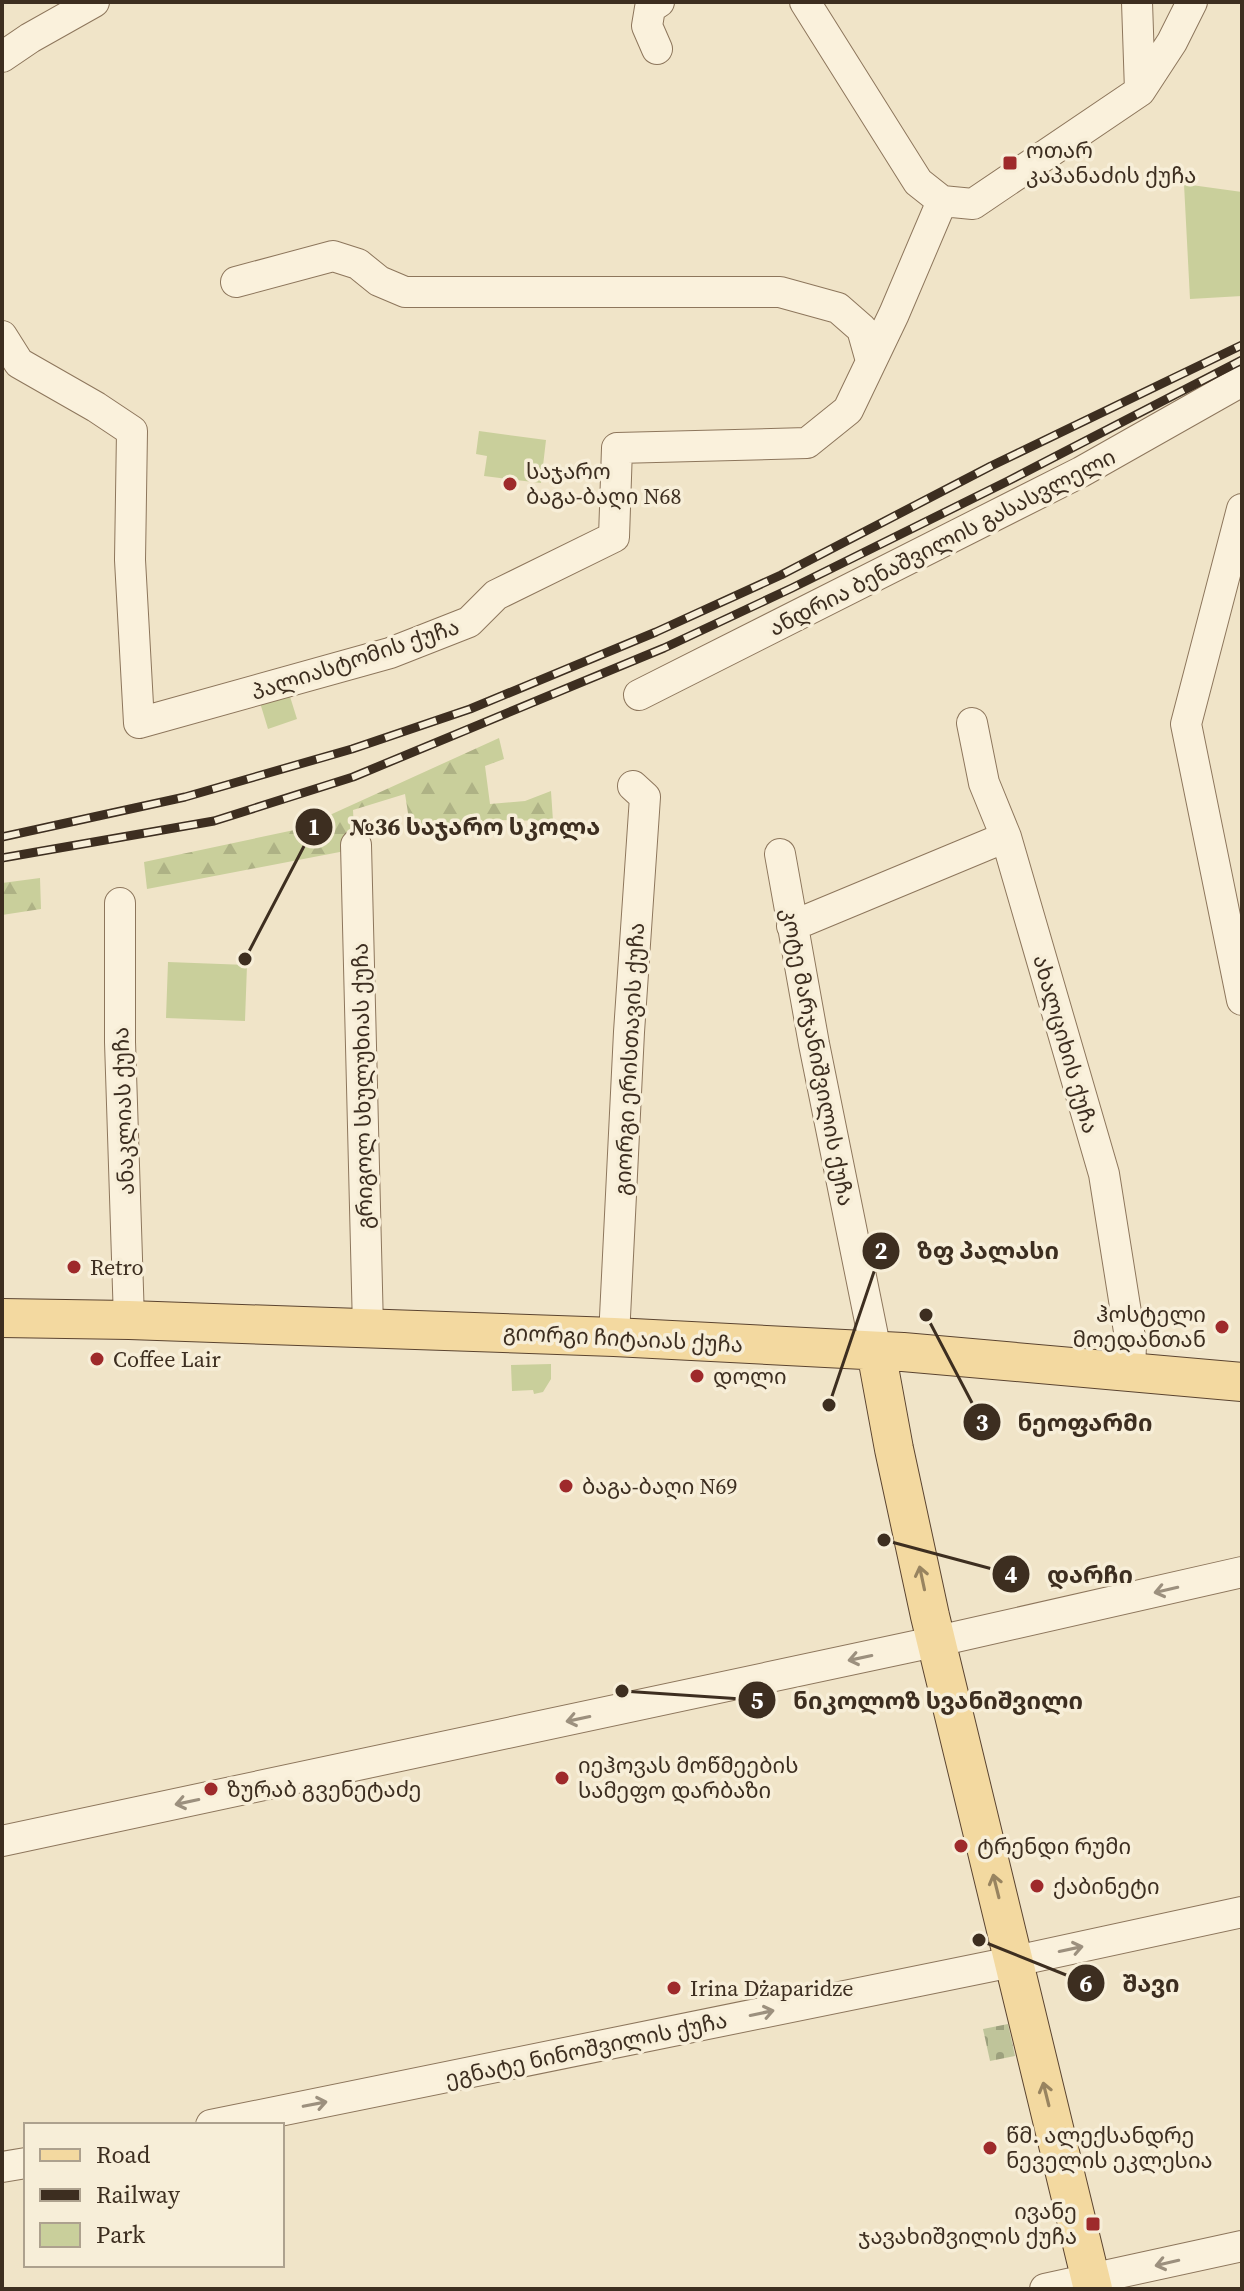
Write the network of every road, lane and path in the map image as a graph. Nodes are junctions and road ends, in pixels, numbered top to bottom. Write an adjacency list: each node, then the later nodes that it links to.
1 (94, 2): 7 (street)
2 (659, 2): 6 (street)
3 (805, 2): 9 (street)
4 (1137, 2): 8 (street)
5 (1192, 2): 8 (street)
6 (657, 49)
7 (2, 57)
8 (1140, 91): 9 (street)
9 (942, 201): 12 (street, პალიასტომის ქუჩა)
10 (236, 282): 12 (street)
11 (2, 336): 12 (street, პალიასტომის ქუჩა)
12 (871, 361)
13 (1242, 381): 16 (street, ანდრია ბენაშვილის გასასვლელი)
14 (1242, 509): 15 (street)
15 (1233, 578): 24 (street)
16 (639, 695)
17 (972, 723): 19 (street, ახალციხის ქუჩა)
18 (633, 786): 28 (street, გიორგი ერისთავის ქუჩა)
19 (1006, 837): 23 (street); 30 (street, ახალციხის ქუჩა)
20 (356, 845): 27 (street, გრიგოლ სხულუხიას ქუჩა)
21 (780, 854): 23 (street, კოტე მარჯანიშვილის ქუჩა)
22 (120, 903): 26 (street, ანაკლიას ქუჩა)
23 (792, 926): 29 (street, კოტე მარჯანიშვილის ქუჩა)
24 (1242, 1000)
25 (2, 1318): 26 (main road, გიორგი ჩიტაიას ქუჩა)
26 (129, 1320): 27 (main road, გიორგი ჩიტაიას ქუჩა)
27 (368, 1328): 28 (main road, გიორგი ჩიტაიას ქუჩა)
28 (614, 1337): 29 (main road, გიორგი ჩიტაიას ქუჩა)
29 (876, 1351): 30 (main road, გიორგი ჩიტაიას ქუჩა); 33 (main road, კოტე მარჯანიშვილის ქუჩა, one-way to 29)
30 (1130, 1372): 31 (main road, გიორგი ჩიტაიას ქუჩა)
31 (1242, 1382)
32 (1242, 1572): 33 (street, one-way to 33)
33 (936, 1641): 34 (street, one-way to 34); 36 (main road, კოტე მარჯანიშვილის ქუჩა, one-way to 33)
34 (2, 1841)
35 (1242, 1912): 36 (street, ეგნატე ნინოშვილის ქუჩა, one-way to 35)
36 (1014, 1961): 37 (street, ეგნატე ნინოშვილის ქუჩა, one-way to 36); 41 (main road, კოტე მარჯანიშვილის ქუჩა, one-way to 36)
37 (221, 2123)
38 (24, 2163): 39 (street)
39 (2, 2167)
40 (1242, 2246): 41 (street, one-way to 41)
41 (1092, 2284): 42 (street)
42 (1045, 2289)

